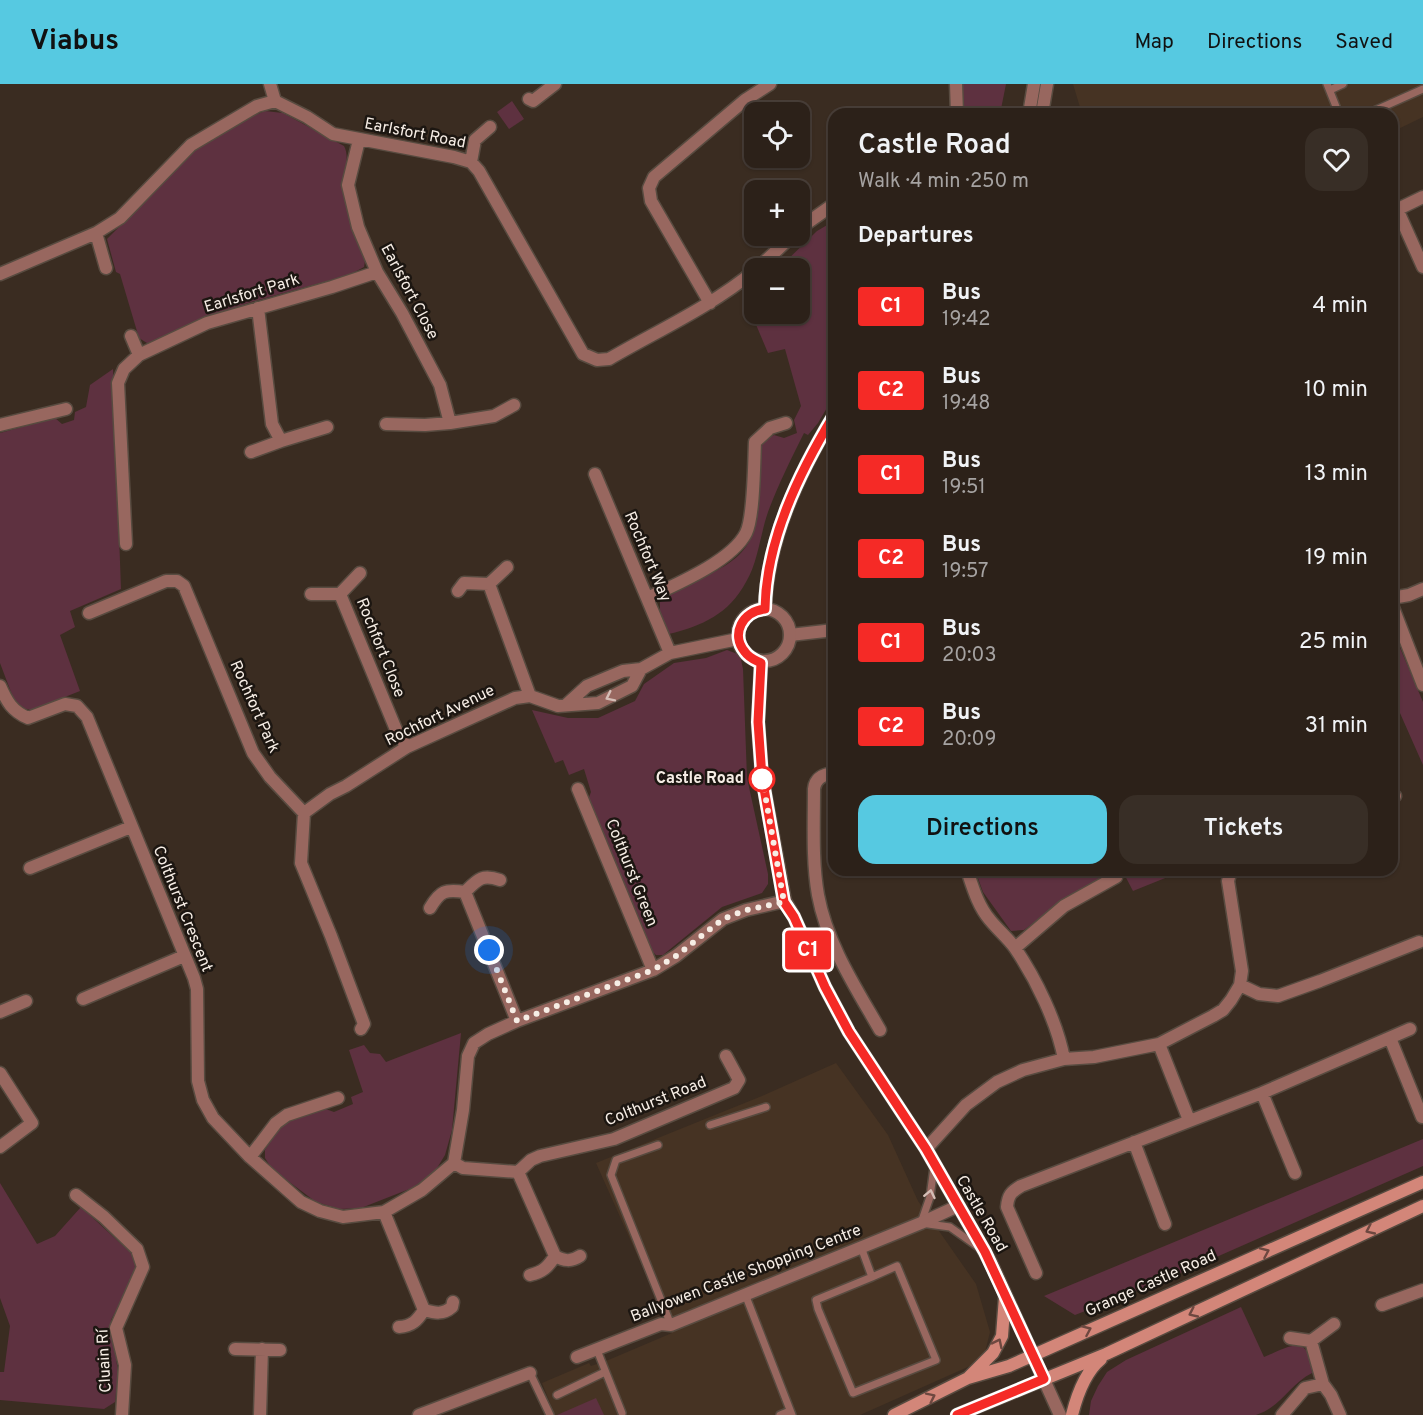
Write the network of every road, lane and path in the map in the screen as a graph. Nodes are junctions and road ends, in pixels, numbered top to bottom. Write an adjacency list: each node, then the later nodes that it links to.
1 (270, 84): 11 (street)
2 (555, 84): 10 (street)
3 (770, 84): 33 (street)
4 (956, 84): 12 (street)
5 (1034, 84): 13 (street)
6 (1047, 84): 14 (street)
7 (1344, 84): 8 (lane)
8 (1328, 87): 15 (lane)
9 (1423, 89): 16 (lane)
10 (529, 99)
11 (275, 101): 18 (street, Earlsfort Road); 25 (street)
12 (957, 108)
13 (1030, 108)
14 (1043, 108)
15 (1337, 108)
16 (1380, 108)
17 (490, 126): 19 (street)
18 (359, 140): 19 (street, Earlsfort Road); 30 (street, Earlsfort Close)
19 (471, 162): 33 (street, Earlsfort Road)
20 (1423, 197): 22 (street)
21 (828, 208): 24 (street)
22 (1398, 208)
23 (1398, 218): 28 (street)
24 (810, 221)
25 (96, 233): 29 (street); 31 (street)
26 (781, 246): 27 (street, Earlsfort Road)
27 (769, 258)
28 (1423, 267)
29 (106, 268)
30 (376, 272): 34 (street, Earlsfort Park); 39 (street, Earlsfort Close)
31 (0, 274)
32 (744, 280): 33 (street, Earlsfort Road)
33 (710, 303)
34 (258, 308): 36 (street, Earlsfort Park); 45 (street)
35 (131, 336): 36 (street)
36 (140, 355): 48 (street, Earlsfort Park)
37 (514, 405): 39 (street)
38 (66, 409): 43 (street)
39 (450, 423): 41 (street)
40 (786, 423): 57 (street)
41 (386, 424)
42 (828, 424): 58 (street)
43 (0, 425)
44 (327, 427): 45 (street)
45 (281, 441): 46 (street)
46 (251, 452)
47 (595, 474): 57 (street, Rochfort Way)
48 (126, 544)
49 (507, 567): 51 (street)
50 (360, 573): 55 (street, Rochfort Close)
51 (489, 584): 53 (street); 69 (street)
52 (1423, 589): 56 (street)
53 (458, 591)
54 (311, 594): 55 (street, Rochfort Close)
55 (340, 594): 71 (street, Rochfort Close)
56 (1398, 597)
57 (647, 598): 64 (street, Rochfort Way)
58 (765, 609): 62 (street); 63 (street)
59 (89, 613): 74 (street, Rochfort Park)
60 (1398, 620): 67 (street)
61 (828, 631): 62 (street)
62 (790, 635): 65 (street)
63 (738, 639): 64 (street); 65 (street)
64 (670, 653): 66 (street)
65 (761, 663): 82 (street, Castle Road)
66 (641, 669): 70 (street); 70 (street, one-way to 70)
67 (1423, 685)
68 (0, 687): 75 (street, Colthurst Crescent)
69 (530, 696): 70 (street); 71 (street, Rochfort Avenue)
70 (566, 705)
71 (407, 747): 74 (street, Rochfort Avenue)
72 (828, 774): 95 (street)
73 (578, 789): 87 (street, Colthurst Green)
74 (304, 813): 93 (street)
75 (131, 827): 76 (street); 86 (street, Colthurst Crescent)
76 (30, 868)
77 (969, 876): 85 (street)
78 (1116, 876): 85 (street)
79 (1229, 876): 88 (street)
80 (500, 880): 81 (street)
81 (465, 892): 83 (street); 92 (street)
82 (784, 902): 87 (street); 110 (street, Castle Road)
83 (430, 908)
84 (1419, 942): 88 (street)
85 (1015, 948): 99 (street)
86 (184, 956): 89 (street); 111 (street, Colthurst Crescent)
87 (653, 970): 92 (street)
88 (1240, 985): 97 (street)
89 (83, 999)
90 (26, 1001): 91 (street)
91 (0, 1012)
92 (517, 1021): 112 (street)
93 (361, 1029)
94 (1410, 1029): 96 (street)
95 (880, 1030)
96 (1390, 1038): 101 (street); 104 (street)
97 (1159, 1044): 99 (street); 105 (street)
98 (726, 1056): 114 (street, Colthurst Road)
99 (1065, 1059): 110 (street)
100 (0, 1073): 109 (street)
101 (1262, 1093): 105 (street); 115 (street)
102 (338, 1098): 111 (street)
103 (766, 1107): 106 (lane)
104 (1422, 1117)
105 (1189, 1120): 107 (street)
106 (710, 1125)
107 (1134, 1142): 122 (street); 127 (street)
108 (658, 1145): 136 (lane)
109 (0, 1147)
110 (926, 1149): 113 (street, Castle Road)
111 (250, 1157): 120 (street, Colthurst Crescent)
112 (454, 1162): 114 (street); 120 (street, Colthurst Crescent)
113 (935, 1165): 118 (street, Castle Road); 121 (lane, one-way to 113)
114 (518, 1172): 125 (street)
115 (1294, 1173)
116 (1423, 1182): 146 (main road, Grange Castle Road, one-way to 116)
117 (76, 1195): 156 (street, Cluain Rí)
118 (958, 1206): 121 (street, Ballyowen Castle Shopping Centre); 124 (street, Castle Road)
119 (1423, 1206): 145 (main road, one-way to 145)
120 (384, 1212): 135 (street)
121 (921, 1223): 123 (street, Ballyowen Castle Shopping Centre); 124 (lane)
122 (1164, 1224)
123 (861, 1247): 129 (lane); 131 (street, Ballyowen Castle Shopping Centre)
124 (985, 1252): 132 (street, Castle Road)
125 (555, 1256): 126 (street); 128 (street)
126 (580, 1256)
127 (1036, 1273)
128 (530, 1275)
129 (872, 1277): 129 (lane)
130 (1423, 1290): 134 (street)
131 (745, 1294): 136 (street, Ballyowen Castle Shopping Centre); 155 (lane)
132 (1005, 1297): 146 (street, Castle Road); 150 (main road, one-way to 132)
133 (453, 1302): 135 (street)
134 (1382, 1305)
135 (424, 1310): 138 (street)
136 (671, 1324): 144 (street, Ballyowen Castle Shopping Centre)
137 (1334, 1324): 140 (street)
138 (399, 1327)
139 (1290, 1338): 140 (street)
140 (1311, 1341): 152 (street)
141 (235, 1349): 142 (street)
142 (262, 1349): 143 (street); 157 (street)
143 (280, 1350)
144 (597, 1350): 147 (street, Ballyowen Castle Shopping Centre); 148 (lane)
145 (1106, 1354): 151 (main road); 164 (main road)
146 (1033, 1355): 150 (main road, Grange Castle Road); 151 (street, Castle Road)
147 (578, 1357)
148 (606, 1372): 153 (lane); 154 (lane)
149 (530, 1373): 158 (street); 159 (lane)
150 (968, 1378): 161 (main road, Grange Castle Road, one-way to 150)
151 (1044, 1379): 162 (main road); 163 (street, Castle Road)
152 (1323, 1384): 165 (street); 166 (street)
153 (557, 1395)
154 (622, 1413)
155 (791, 1413): 160 (lane)
156 (122, 1415)
157 (260, 1415)
158 (419, 1415)
159 (550, 1415)
160 (780, 1415)
161 (894, 1415)
162 (957, 1415)
163 (1060, 1415)
164 (1072, 1415)
165 (1282, 1415)
166 (1340, 1415)

